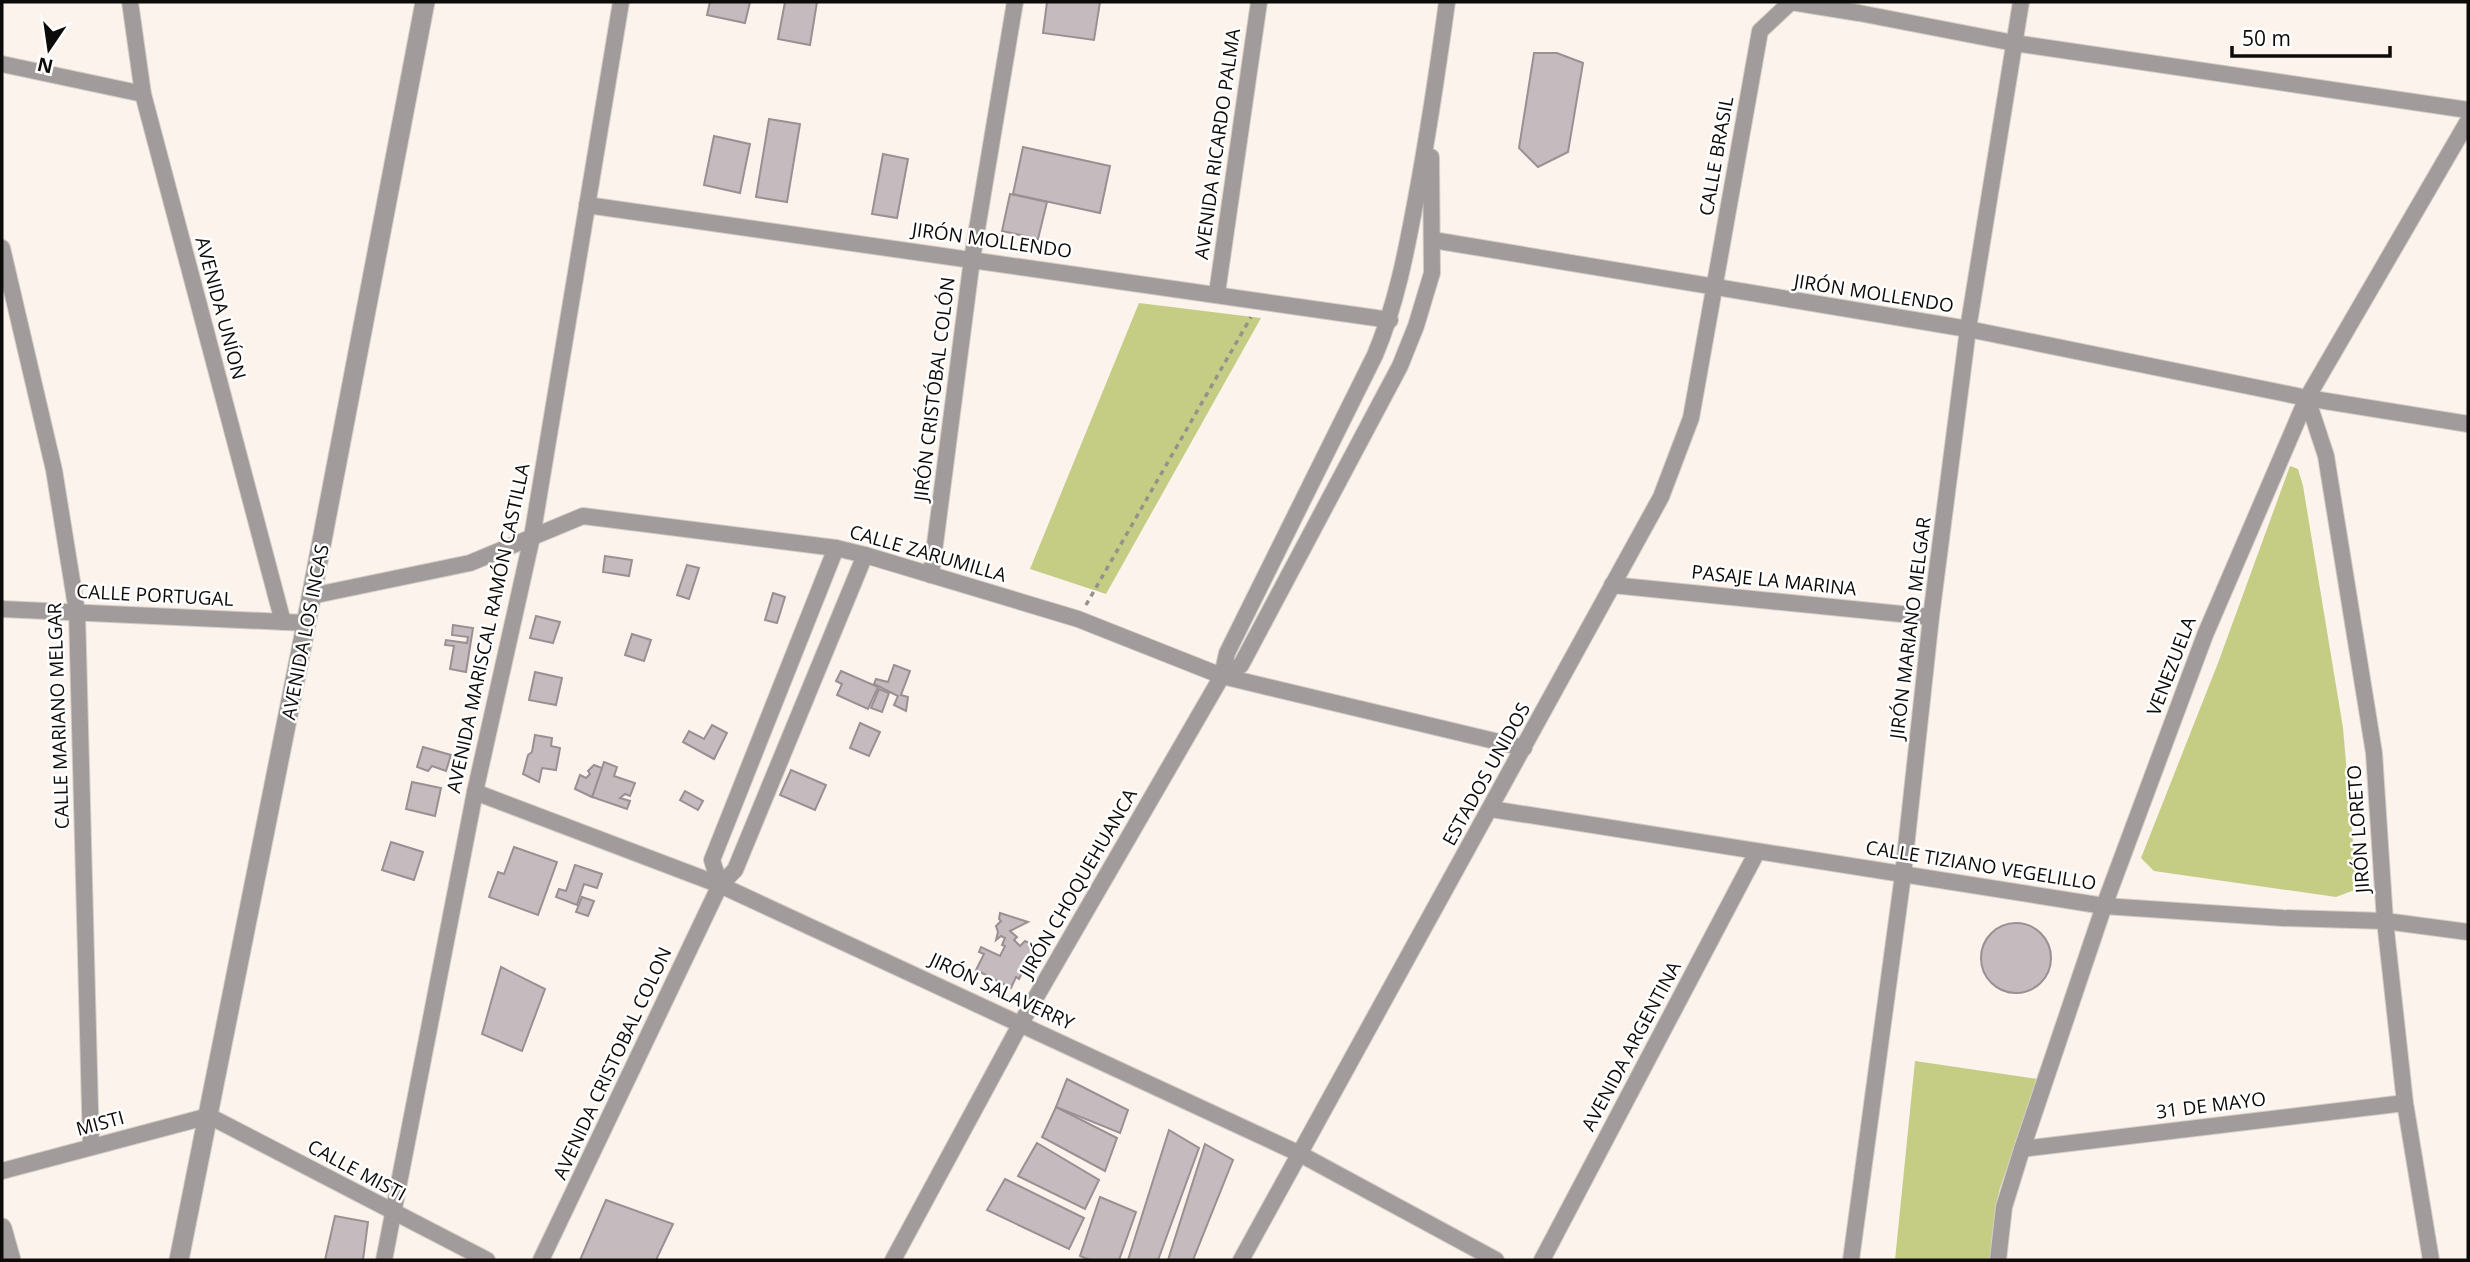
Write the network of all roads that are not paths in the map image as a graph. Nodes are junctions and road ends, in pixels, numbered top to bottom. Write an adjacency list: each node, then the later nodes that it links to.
1 (130, 2): 10 (street, AVENIDA UNÍON)
2 (425, 2): 29 (street, AVENIDA LOS INCAS)
3 (621, 2): 14 (street, AVENIDA MARISCAL RAMÓN CASTILLA)
4 (1015, 2): 17 (street, JIRÓN CRISTÓBAL COLÓN)
5 (1259, 2): 19 (street, AVENIDA RICARDO PALMA)
6 (1447, 2): 12 (street, JIRÓN CHOQUEHUANCA)
7 (2021, 2): 8 (street, JIRÓN MARIANO MELGAR)
8 (2014, 43): 11 (street); 18 (street, CALLE BRASIL); 21 (street, JIRÓN MARIANO MELGAR)
9 (2, 64): 10 (street)
10 (143, 94): 33 (street, AVENIDA UNÍON)
11 (2468, 110)
12 (1432, 111): 15 (street, JIRÓN CHOQUEHUANCA); 20 (street, JIRÓN CHOQUEHUANCA)
13 (2468, 121): 22 (street, VENEZUELA)
14 (587, 205): 17 (street, JIRÓN MOLLENDO); 24 (street, AVENIDA MARISCAL RAMÓN CASTILLA)
15 (1433, 240): 18 (street, JIRÓN MOLLENDO); 35 (street, JIRÓN CHOQUEHUANCA)
16 (2, 248): 31 (street, CALLE MARIANO MELGAR)
17 (972, 259): 19 (street, JIRÓN MOLLENDO); 27 (street, JIRÓN CRISTÓBAL COLÓN)
18 (1713, 288): 21 (street, JIRÓN MOLLENDO); 28 (street, ESTADOS UNIDOS)
19 (1217, 293): 20 (street, JIRÓN MOLLENDO)
20 (1390, 320): 35 (street, JIRÓN CHOQUEHUANCA)
21 (1968, 329): 22 (street, JIRÓN MOLLENDO); 32 (street, JIRÓN MARIANO MELGAR)
22 (2307, 398): 23 (street, JIRÓN MOLLENDO); 42 (street, VENEZUELA); 43 (street, JIRÓN LORETO)
23 (2468, 424)
24 (532, 537): 25 (street, CALLE ZARUMILLA); 29 (street, CALLE ZARUMILLA); 37 (street, AVENIDA MARISCAL RAMÓN CASTILLA)
25 (836, 548): 26 (street, CALLE ZARUMILLA); 41 (street)
26 (865, 555): 27 (street, CALLE ZARUMILLA); 41 (street, AVENIDA CRISTOBAL COLON)
27 (931, 575): 35 (street, CALLE ZARUMILLA)
28 (1612, 585): 32 (street, PASAJE LA MARINA); 36 (street, ESTADOS UNIDOS)
29 (312, 597): 34 (street, AVENIDA LOS INCAS)
30 (2, 609): 31 (street, CALLE PORTUGAL)
31 (77, 612): 33 (street, CALLE PORTUGAL); 48 (street, CALLE MARIANO MELGAR)
32 (1931, 617): 40 (street, JIRÓN MARIANO MELGAR)
33 (284, 622): 34 (street, CALLE PORTUGAL)
34 (306, 623): 47 (street, AVENIDA LOS INCAS)
35 (1222, 676): 36 (street, CALLE ZARUMILLA); 45 (street, JIRÓN CHOQUEHUANCA)
36 (1524, 748): 38 (street, ESTADOS UNIDOS)
37 (475, 792): 41 (street, JIRÓN SALAVERRY); 52 (street, AVENIDA MARISCAL RAMÓN CASTILLA)
38 (1491, 808): 39 (street, CALLE TIZIANO VEGELILLO); 50 (street, ESTADOS UNIDOS)
39 (1757, 852): 40 (street, CALLE TIZIANO VEGELILLO); 62 (street, AVENIDA ARGENTINA)
40 (1903, 875): 42 (street, CALLE TIZIANO VEGELILLO); 63 (street, JIRÓN MARIANO MELGAR)
41 (720, 884): 45 (street, JIRÓN SALAVERRY); 58 (street, AVENIDA CRISTOBAL COLON)
42 (2104, 906): 43 (street, CALLE TIZIANO VEGELILLO); 49 (street, VENEZUELA)
43 (2385, 921): 44 (street, CALLE TIZIANO VEGELILLO); 46 (street, JIRÓN LORETO)
44 (2468, 932)
45 (1021, 1023): 50 (street, JIRÓN SALAVERRY); 59 (street, JIRÓN CHOQUEHUANCA)
46 (2405, 1103): 49 (street, 31 DE MAYO); 65 (street, JIRÓN LORETO)
47 (209, 1116): 48 (street, MISTI); 52 (street, CALLE MISTI); 55 (street, AVENIDA LOS INCAS)
48 (91, 1147): 51 (street, MISTI)
49 (2022, 1149): 64 (street, VENEZUELA)
50 (1300, 1154): 60 (street, ESTADOS UNIDOS); 61 (street, JIRÓN SALAVERRY)
51 (2, 1171)
52 (394, 1213): 56 (street, AVENIDA MARISCAL RAMÓN CASTILLA); 57 (street, CALLE MISTI)
53 (2, 1228): 54 (street)
54 (11, 1260)
55 (179, 1260)
56 (384, 1260)
57 (487, 1260)
58 (541, 1260)
59 (892, 1260)
60 (1241, 1260)
61 (1496, 1260)
62 (1542, 1260)
63 (1851, 1260)
64 (1998, 1260)
65 (2431, 1260)

